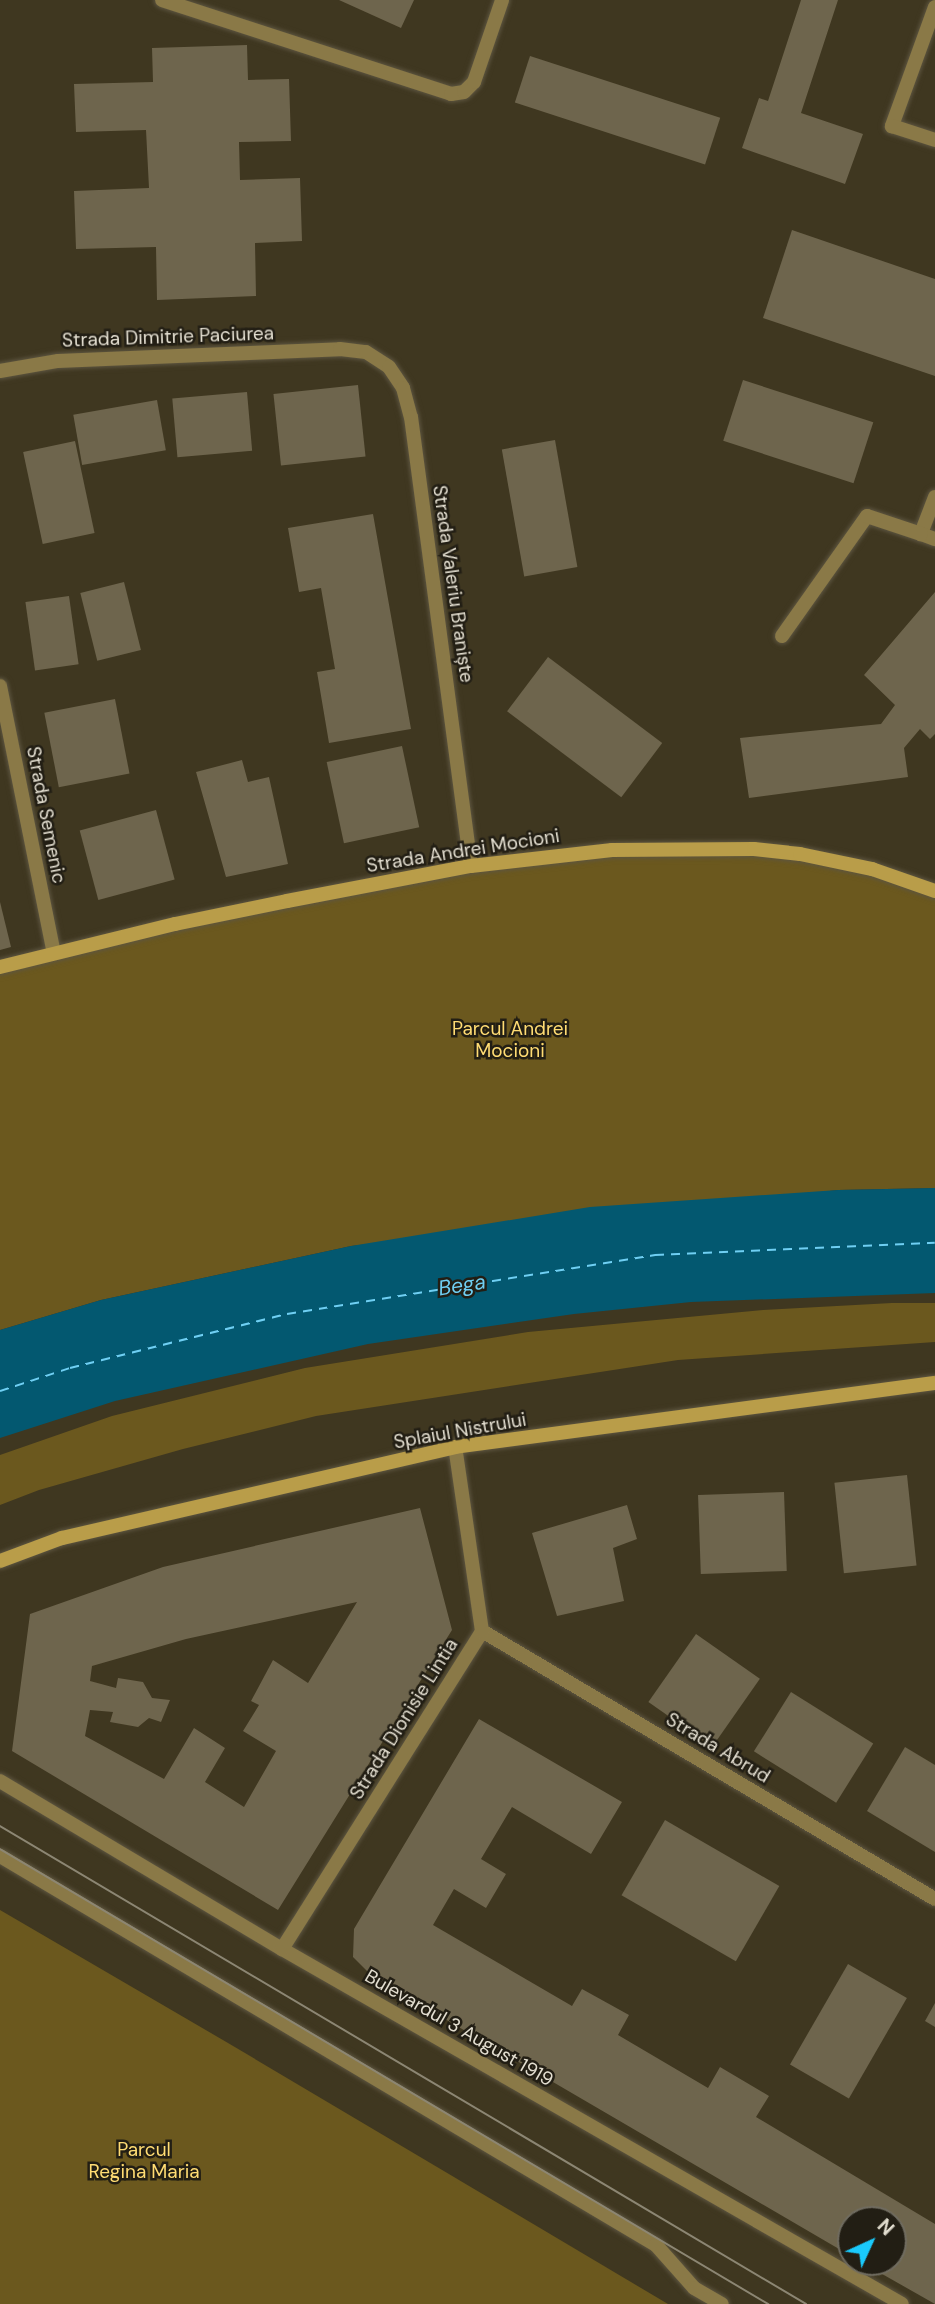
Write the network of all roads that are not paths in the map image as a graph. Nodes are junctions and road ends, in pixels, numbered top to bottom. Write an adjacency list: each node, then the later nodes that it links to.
1 (162, 0): 2 (street)
2 (502, 0)
3 (935, 7): 4 (street)
4 (935, 140)
5 (340, 349): 6 (street, Strada Dimitrie Paciurea); 11 (street, Strada Valeriu Braniște)
6 (0, 371)
7 (935, 497): 8 (street)
8 (928, 537): 9 (street)
9 (782, 636)
10 (0, 686): 13 (street, Strada Semenic)
11 (471, 866): 12 (street, Strada Andrei Mocioni); 13 (street, Strada Andrei Mocioni)
12 (935, 891)
13 (54, 953): 14 (street, Strada Andrei Mocioni)
14 (0, 967)
15 (935, 1383): 16 (street, Splaiul Nistrului)
16 (455, 1447): 17 (street, Splaiul Nistrului); 18 (street, Strada Dionisie Lintia)
17 (0, 1561)
18 (482, 1631): 21 (street, Strada Abrud); 22 (street, Strada Dionisie Lintia)
19 (0, 1781): 22 (street, Bulevardul 3 August 1919)
20 (0, 1856): 23 (street)
21 (935, 1899)
22 (282, 1949): 24 (street, Bulevardul 3 August 1919)
23 (722, 2304)
24 (902, 2304)

